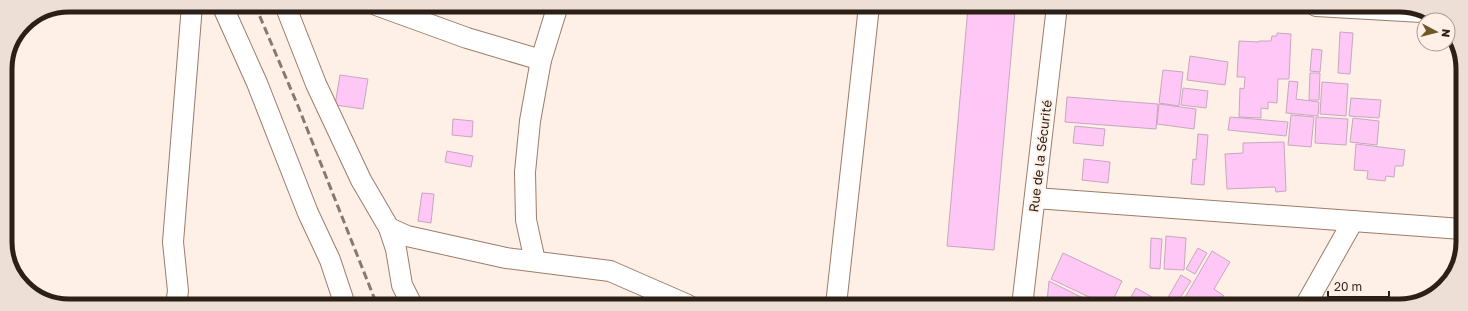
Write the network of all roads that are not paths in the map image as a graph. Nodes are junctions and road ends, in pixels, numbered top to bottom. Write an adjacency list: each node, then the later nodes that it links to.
1 (191, 12): 14 (street)
2 (225, 12): 15 (street)
3 (288, 12): 11 (street)
4 (398, 12): 8 (street)
5 (556, 12): 8 (street)
6 (868, 12): 18 (street)
7 (1056, 12): 9 (street, Rue de la Sécurité)
8 (541, 60): 13 (street)
9 (1035, 198): 10 (street); 19 (street, Rue de la Sécurité)
10 (1354, 221): 12 (street); 20 (street)
11 (389, 228): 13 (street); 16 (street)
12 (1456, 229)
13 (535, 261): 17 (street)
14 (177, 299)
15 (343, 299)
16 (409, 299)
17 (674, 299)
18 (837, 299)
19 (1023, 299)
20 (1309, 299)

